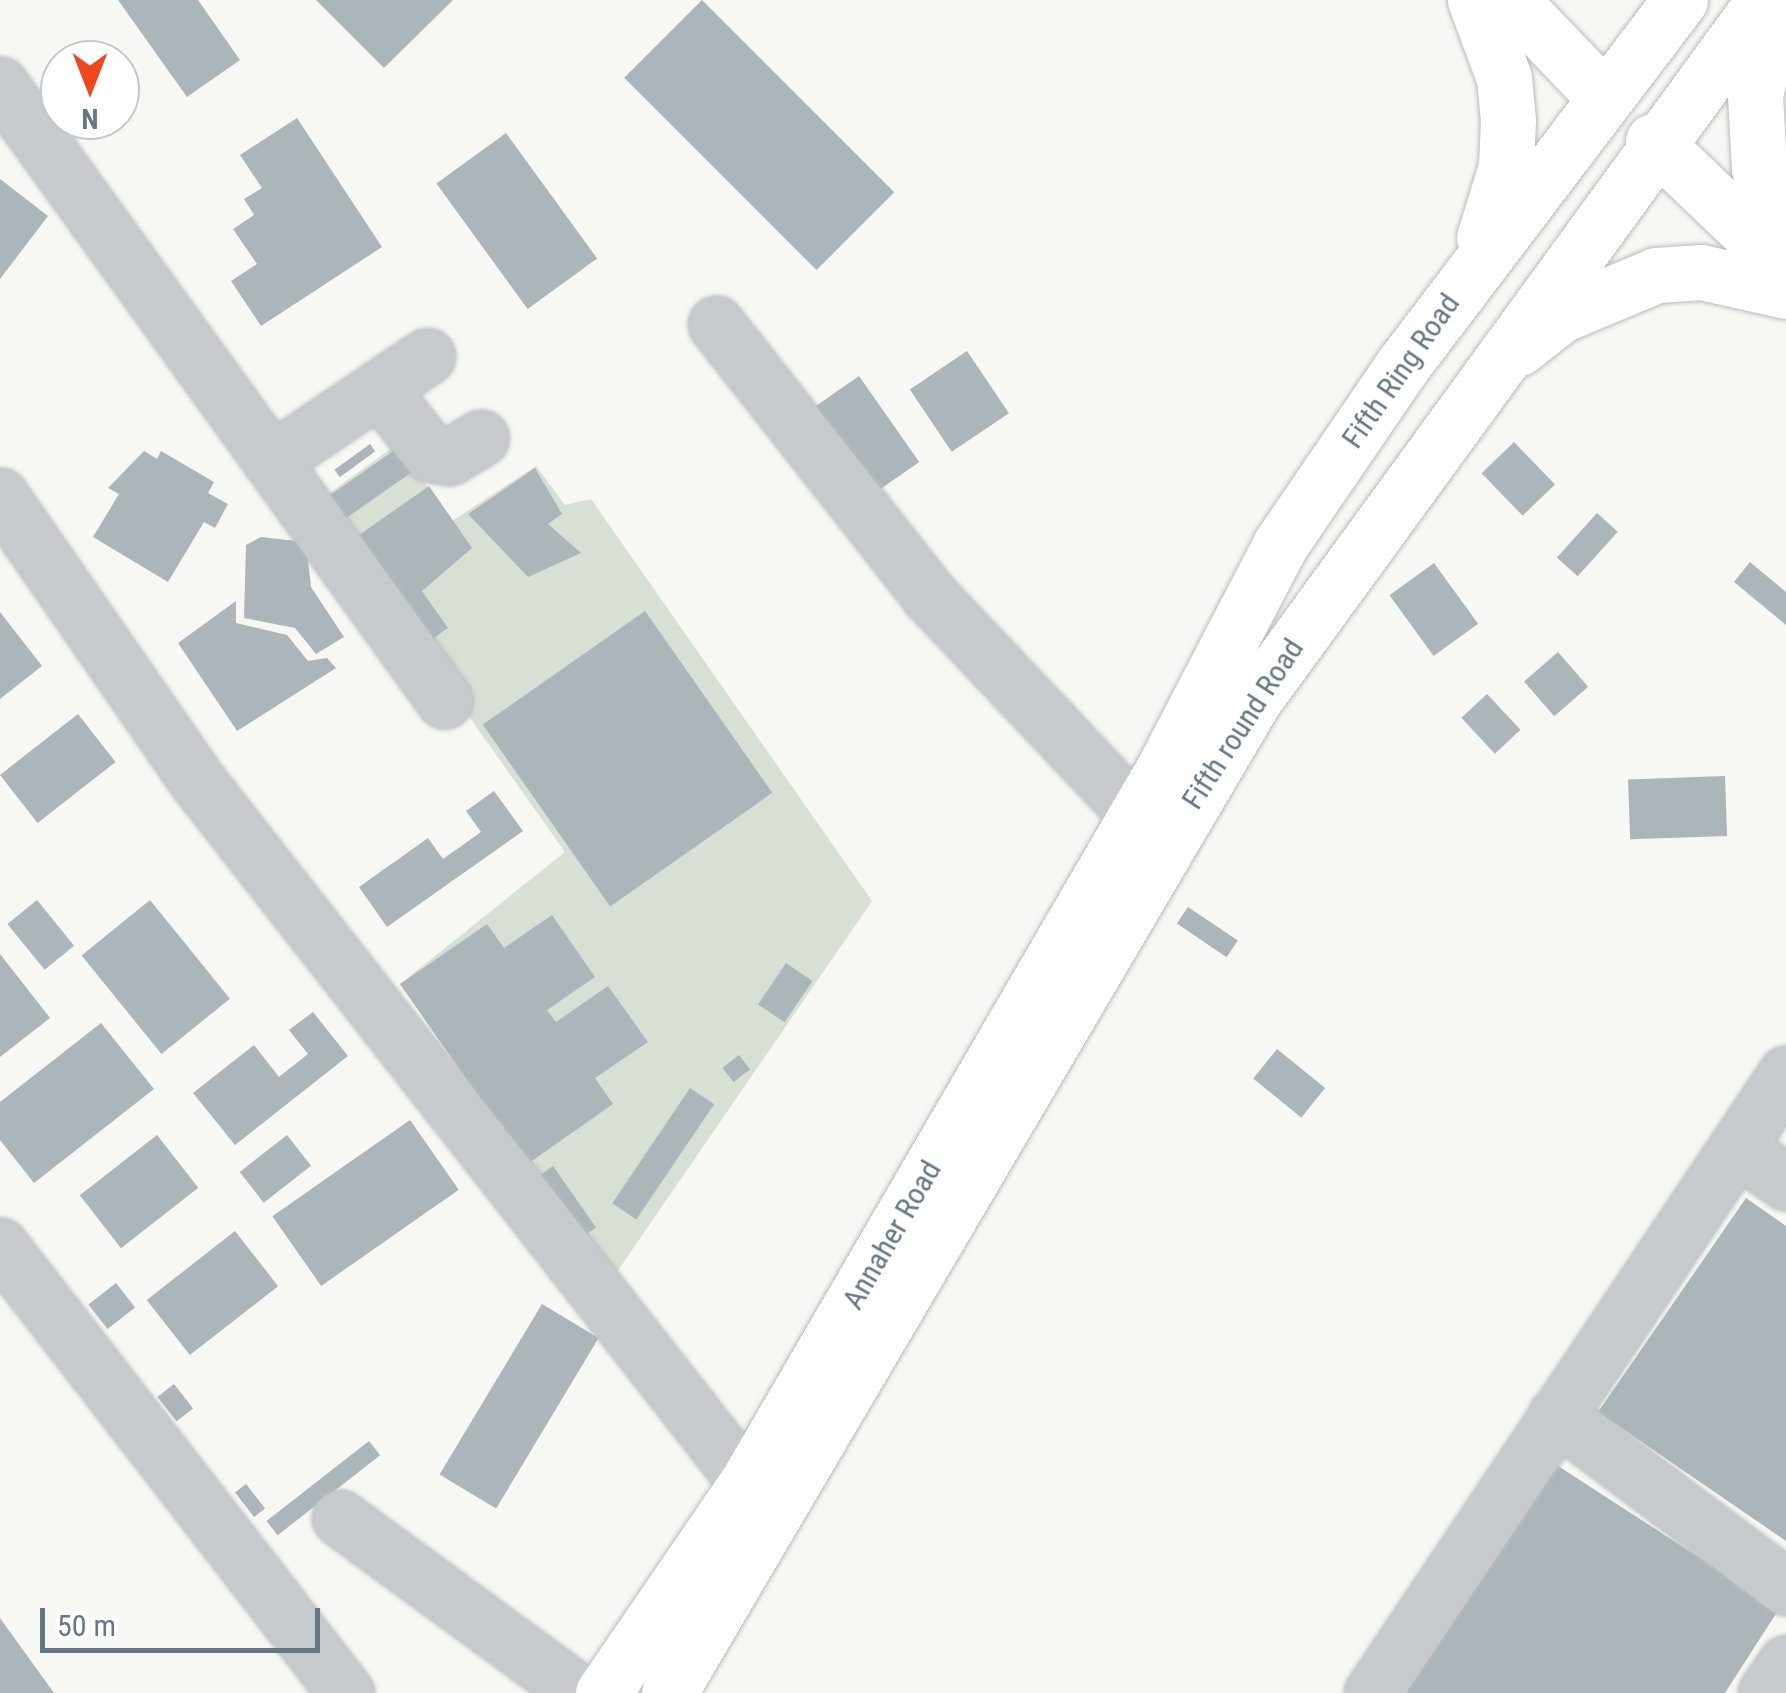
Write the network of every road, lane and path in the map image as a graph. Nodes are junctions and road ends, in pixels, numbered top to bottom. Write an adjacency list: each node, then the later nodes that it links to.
1 (1475, 0): 11 (main road)
2 (1511, 0): 7 (main road)
3 (1680, 0): 7 (main road, Fifth Ring Road)
4 (1764, 0): 8 (main road, Fifth round Road)
5 (1780, 0): 9 (main road)
6 (0, 85): 18 (street)
7 (1606, 98): 11 (main road, Fifth Ring Road)
8 (1654, 141): 10 (main road); 15 (main road, Fifth round Road)
9 (1786, 244)
10 (1786, 268)
11 (1466, 280): 21 (main road, Fifth Ring Road)
12 (1786, 291): 15 (main road)
13 (716, 324): 22 (street)
14 (427, 356): 16 (street)
15 (1481, 377): 28 (main road, Fifth round Road)
16 (380, 388): 17 (street); 18 (street)
17 (480, 438)
18 (272, 461): 20 (street)
19 (0, 496): 28 (street)
20 (444, 700)
21 (1164, 768): 22 (main road, Annaher Road)
22 (1137, 815): 28 (main road, Annaher Road)
23 (1786, 1074): 24 (street)
24 (1737, 1148): 25 (street); 27 (street)
25 (1786, 1182)
26 (0, 1246): 32 (street)
27 (1556, 1416): 30 (street); 36 (street)
28 (767, 1486): 34 (main road, Annaher Road); 35 (main road, Annaher Road)
29 (340, 1518): 33 (street)
30 (1786, 1586)
31 (1786, 1663): 37 (street)
32 (346, 1693)
33 (579, 1693)
34 (603, 1693)
35 (669, 1693)
36 (1372, 1693)
37 (1766, 1693)

